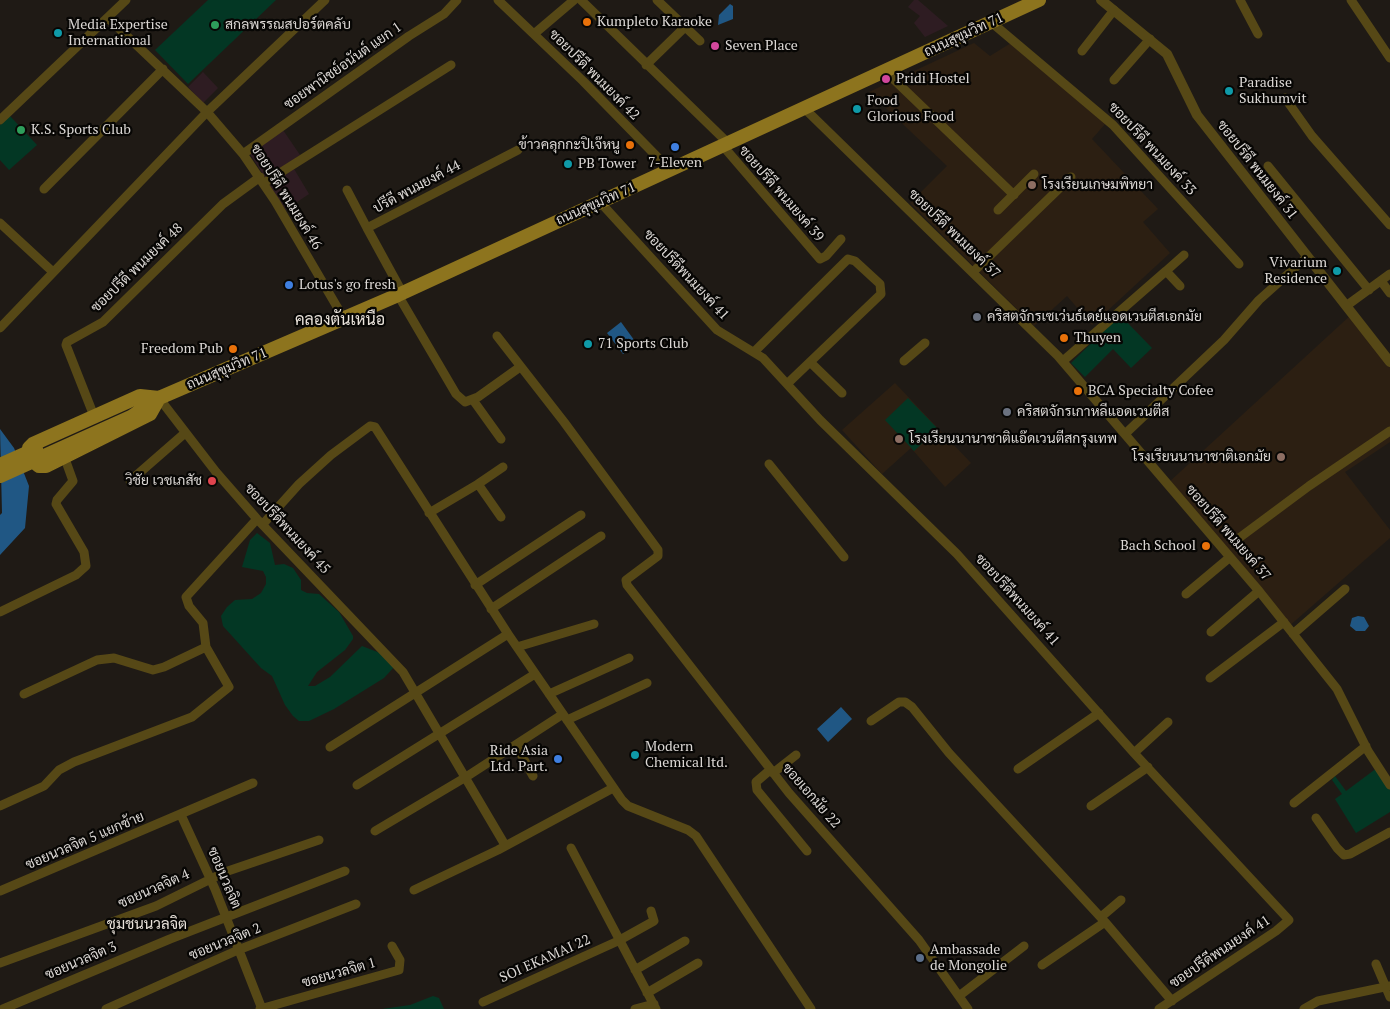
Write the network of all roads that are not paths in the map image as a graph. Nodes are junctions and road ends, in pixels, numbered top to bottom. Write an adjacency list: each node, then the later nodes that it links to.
1 (126, 0): 13 (street)
2 (325, 0): 29 (street)
3 (457, 0): 33 (street, ซอยพานิชย์อนันต์ แยก 1)
4 (498, 0): 16 (street, ซอยปรีดี พนมยงค์ 42)
5 (574, 0): 16 (street)
6 (581, 0): 22 (street)
7 (657, 0): 15 (street)
8 (1039, 0): 14 (main road, ถนนสุขุมวิท 71)
9 (1101, 0): 12 (street, ซอยปรีดี พนมยงค์ 31)
10 (1240, 0): 17 (street)
11 (1351, 0): 21 (street)
12 (1114, 10): 18 (street, ซอยปรีดี พนมยงค์ 31); 20 (street)
13 (108, 18): 24 (street, ซอยปรีดี พนมยงค์ 46); 30 (street)
14 (991, 22): 25 (main road, ถนนสุขุมวิท 71); 50 (street, ซอยปรีดี พนมยงค์ 33)
15 (685, 27): 19 (street); 22 (street)
16 (534, 34): 35 (street, ซอยปรีดี พนมยงค์ 42)
17 (1258, 34)
18 (1150, 39): 26 (street); 49 (street, ซอยปรีดี พนมยงค์ 31)
19 (700, 41)
20 (1082, 51)
21 (1390, 58)
22 (646, 64): 31 (street)
23 (451, 66): 38 (street)
24 (163, 69): 29 (street, ซอยปรีดี พนมยงค์ 46); 39 (street)
25 (885, 71): 28 (main road, ถนนสุขุมวิท 71); 41 (street)
26 (1114, 80)
27 (1284, 98): 44 (street)
28 (805, 109): 31 (main road, ถนนสุขุมวิท 71); 53 (street, ซอยปรีดี พนมยงค์ 37)
29 (207, 112): 33 (street, ซอยปรีดี พนมยงค์ 46); 52 (street)
30 (0, 120)
31 (726, 145): 35 (main road, ถนนสุขุมวิท 71); 47 (street, ซอยปรีดี พนมยงค์ 39)
32 (518, 150): 46 (street, ปรีดี พนมยงค์ 44)
33 (243, 154): 38 (street, ซอยปรีดี พนมยงค์ 46)
34 (1268, 166): 57 (street)
35 (670, 170): 42 (main road, ถนนสุขุมวิท 71)
36 (1034, 174): 41 (street)
37 (1071, 177): 53 (street)
38 (262, 180): 61 (street, ซอยปรีดี พนมยงค์ 46); 76 (street, ซอยปรีดี พนมยงค์ 48)
39 (44, 189)
40 (347, 190): 46 (street)
41 (1014, 195): 43 (street)
42 (600, 202): 58 (main road, ถนนสุขุมวิท 71); 65 (street, ซอยปรีดีพนมยงค์ 41)
43 (998, 210)
44 (1390, 225)
45 (2, 228): 52 (street)
46 (367, 228): 58 (street, ปรีดี พนมยงค์ 44)
47 (841, 239)
48 (1184, 255): 51 (street)
49 (1308, 257): 60 (street, ซอยปรีดี พนมยงค์ 31); 79 (street)
50 (1239, 264)
51 (1166, 271): 56 (street); 68 (street)
52 (53, 272): 62 (street)
53 (973, 272): 68 (street, ซอยปรีดี พนมยงค์ 37)
54 (1390, 274): 55 (street)
55 (1381, 281): 57 (street); 59 (street)
56 (1180, 286)
57 (1370, 290): 60 (street)
58 (400, 293): 61 (main road, ถนนสุขุมวิท 71); 74 (street, ปรีดี พนมยงค์ 44)
59 (1390, 293)
60 (1346, 306): 69 (street, ซอยปรีดี พนมยงค์ 31)
61 (343, 317): 73 (main road, ถนนสุขุมวิท 71)
62 (0, 327)
63 (497, 336): 70 (street)
64 (925, 343): 66 (street)
65 (754, 352): 67 (street); 71 (street, ซอยปรีดีพนมยงค์ 41)
66 (904, 361)
67 (810, 362): 71 (street); 72 (street)
68 (1063, 362): 79 (street, ซอยปรีดี พนมยงค์ 37)
69 (1390, 362)
70 (520, 367): 74 (street); 128 (street, ซอยเอกมัย 22)
71 (787, 384): 116 (street, ซอยปรีดีพนมยงค์ 41)
72 (842, 393)
73 (156, 400): 75 (main road, ถนนสุขุมวิท 71); 76 (main road); 78 (street, ซอยปรีดีพนมยงค์ 45); 81 (main road)
74 (473, 400): 80 (street)
75 (128, 412): 83 (main road, ถนนสุขุมวิท 71); 85 (main road, ถนนสุขุมวิท 71)
76 (94, 416): 81 (main road)
77 (1390, 431): 93 (street)
78 (185, 433): 86 (street); 91 (street, ซอยปรีดีพนมยงค์ 45)
79 (1125, 434): 95 (street, ซอยปรีดี พนมยงค์ 37)
80 (501, 439)
81 (64, 456): 101 (street)
82 (769, 464): 94 (street)
83 (0, 465)
84 (503, 468): 87 (street)
85 (0, 476)
86 (130, 481)
87 (478, 484): 88 (street); 90 (street)
88 (429, 513): 91 (street); 96 (street)
89 (581, 514): 96 (street)
90 (501, 517)
91 (260, 521): 107 (street); 113 (street, ซอยปรีดีพนมยงค์ 45)
92 (601, 536): 100 (street)
93 (1235, 541)
94 (844, 557)
95 (1229, 558): 98 (street, ซอยปรีดี พนมยงค์ 37); 99 (street)
96 (475, 585): 100 (street)
97 (1345, 589): 106 (street)
98 (1260, 591): 102 (street, ซอยปรีดี พนมยงค์ 37); 104 (street)
99 (1186, 594)
100 (491, 609): 105 (street)
101 (0, 612)
102 (1284, 622): 106 (street, ซอยปรีดี พนมยงค์ 37); 111 (street)
103 (594, 624): 108 (street)
104 (1211, 632)
105 (508, 634): 108 (street); 113 (street)
106 (1293, 634): 122 (street, ซอยปรีดี พนมยงค์ 37)
107 (206, 647): 114 (street); 136 (street)
108 (517, 647): 110 (street)
109 (629, 658): 115 (street)
110 (536, 674): 115 (street); 120 (street)
111 (1210, 678)
112 (647, 683): 117 (street)
113 (416, 692): 120 (street, ซอยปรีดีพนมยงค์ 45); 123 (street)
114 (24, 694)
115 (549, 694): 117 (street)
116 (1099, 713): 124 (street, ซอยปรีดีพนมยงค์ 41); 127 (street)
117 (565, 717): 121 (street); 134 (street)
118 (871, 721): 154 (street)
119 (1168, 722): 124 (street)
120 (440, 733): 130 (street, ซอยปรีดีพนมยงค์ 45); 133 (street)
121 (516, 745): 129 (street); 130 (street)
122 (1366, 746): 132 (street, ซอยปรีดี พนมยงค์ 37); 135 (street)
123 (330, 747)
124 (1134, 753): 126 (street, ซอยปรีดีพนมยงค์ 41)
125 (796, 755): 128 (street)
126 (1148, 767): 137 (street); 169 (street, ซอยปรีดีพนมยงค์ 41)
127 (1018, 769)
128 (772, 772): 145 (street); 167 (street, ซอยเอกมัย 22)
129 (533, 776)
130 (466, 778): 140 (street); 143 (street, ซอยปรีดีพนมยงค์ 45)
131 (254, 783): 138 (street, ซอยนวลจิต 5 แยกซ้าย)
132 (1390, 785)
133 (357, 786)
134 (613, 788): 143 (street); 177 (street)
135 (1294, 803)
136 (0, 806)
137 (1091, 806)
138 (181, 814): 147 (street, ซอยนวลจิต); 149 (street, ซอยนวลจิต 5 แยกซ้าย)
139 (1316, 818): 141 (street)
140 (375, 831)
141 (1390, 832)
142 (319, 840): 147 (street, ซอยนวลจิต 4)
143 (505, 845): 148 (street)
144 (571, 848): 155 (street)
145 (807, 851)
146 (345, 871): 153 (street, ซอยนวลจิต 3)
147 (210, 879): 153 (street, ซอยนวลจิต); 160 (street, ซอยนวลจิต 4)
148 (414, 890)
149 (0, 891)
150 (1121, 900): 154 (street)
151 (356, 904): 159 (street, ซอยนวลจิต 2)
152 (651, 911): 155 (street, SOI EKAMAI 22)
153 (226, 917): 159 (street, ซอยนวลจิต); 173 (street, ซอยนวลจิต 3)
154 (1103, 920): 163 (street); 169 (street)
155 (618, 941): 164 (street); 170 (street, SOI EKAMAI 22)
156 (685, 941): 164 (street)
157 (392, 946): 175 (street, ซอยนวลจิต 1)
158 (1024, 946): 167 (street)
159 (238, 950): 174 (street, ซอยนวลจิต 2); 175 (street, ซอยนวลจิต)
160 (0, 963)
161 (698, 963): 166 (street)
162 (1376, 964): 165 (street)
163 (1042, 966)
164 (634, 970): 166 (street)
165 (1388, 987): 168 (street); 171 (street)
166 (648, 993): 172 (street)
167 (959, 996): 178 (street, ซอยเอกมัย 22)
168 (1390, 997)
169 (1172, 1001): 179 (street, ซอยปรีดีพนมยงค์ 41)
170 (483, 1002)
171 (1319, 1005): 180 (street)
172 (655, 1007): 176 (street)
173 (2, 1009)
174 (106, 1009)
175 (261, 1009)
176 (635, 1009)
177 (811, 1009)
178 (968, 1009)
179 (1159, 1009)
180 (1304, 1009)

